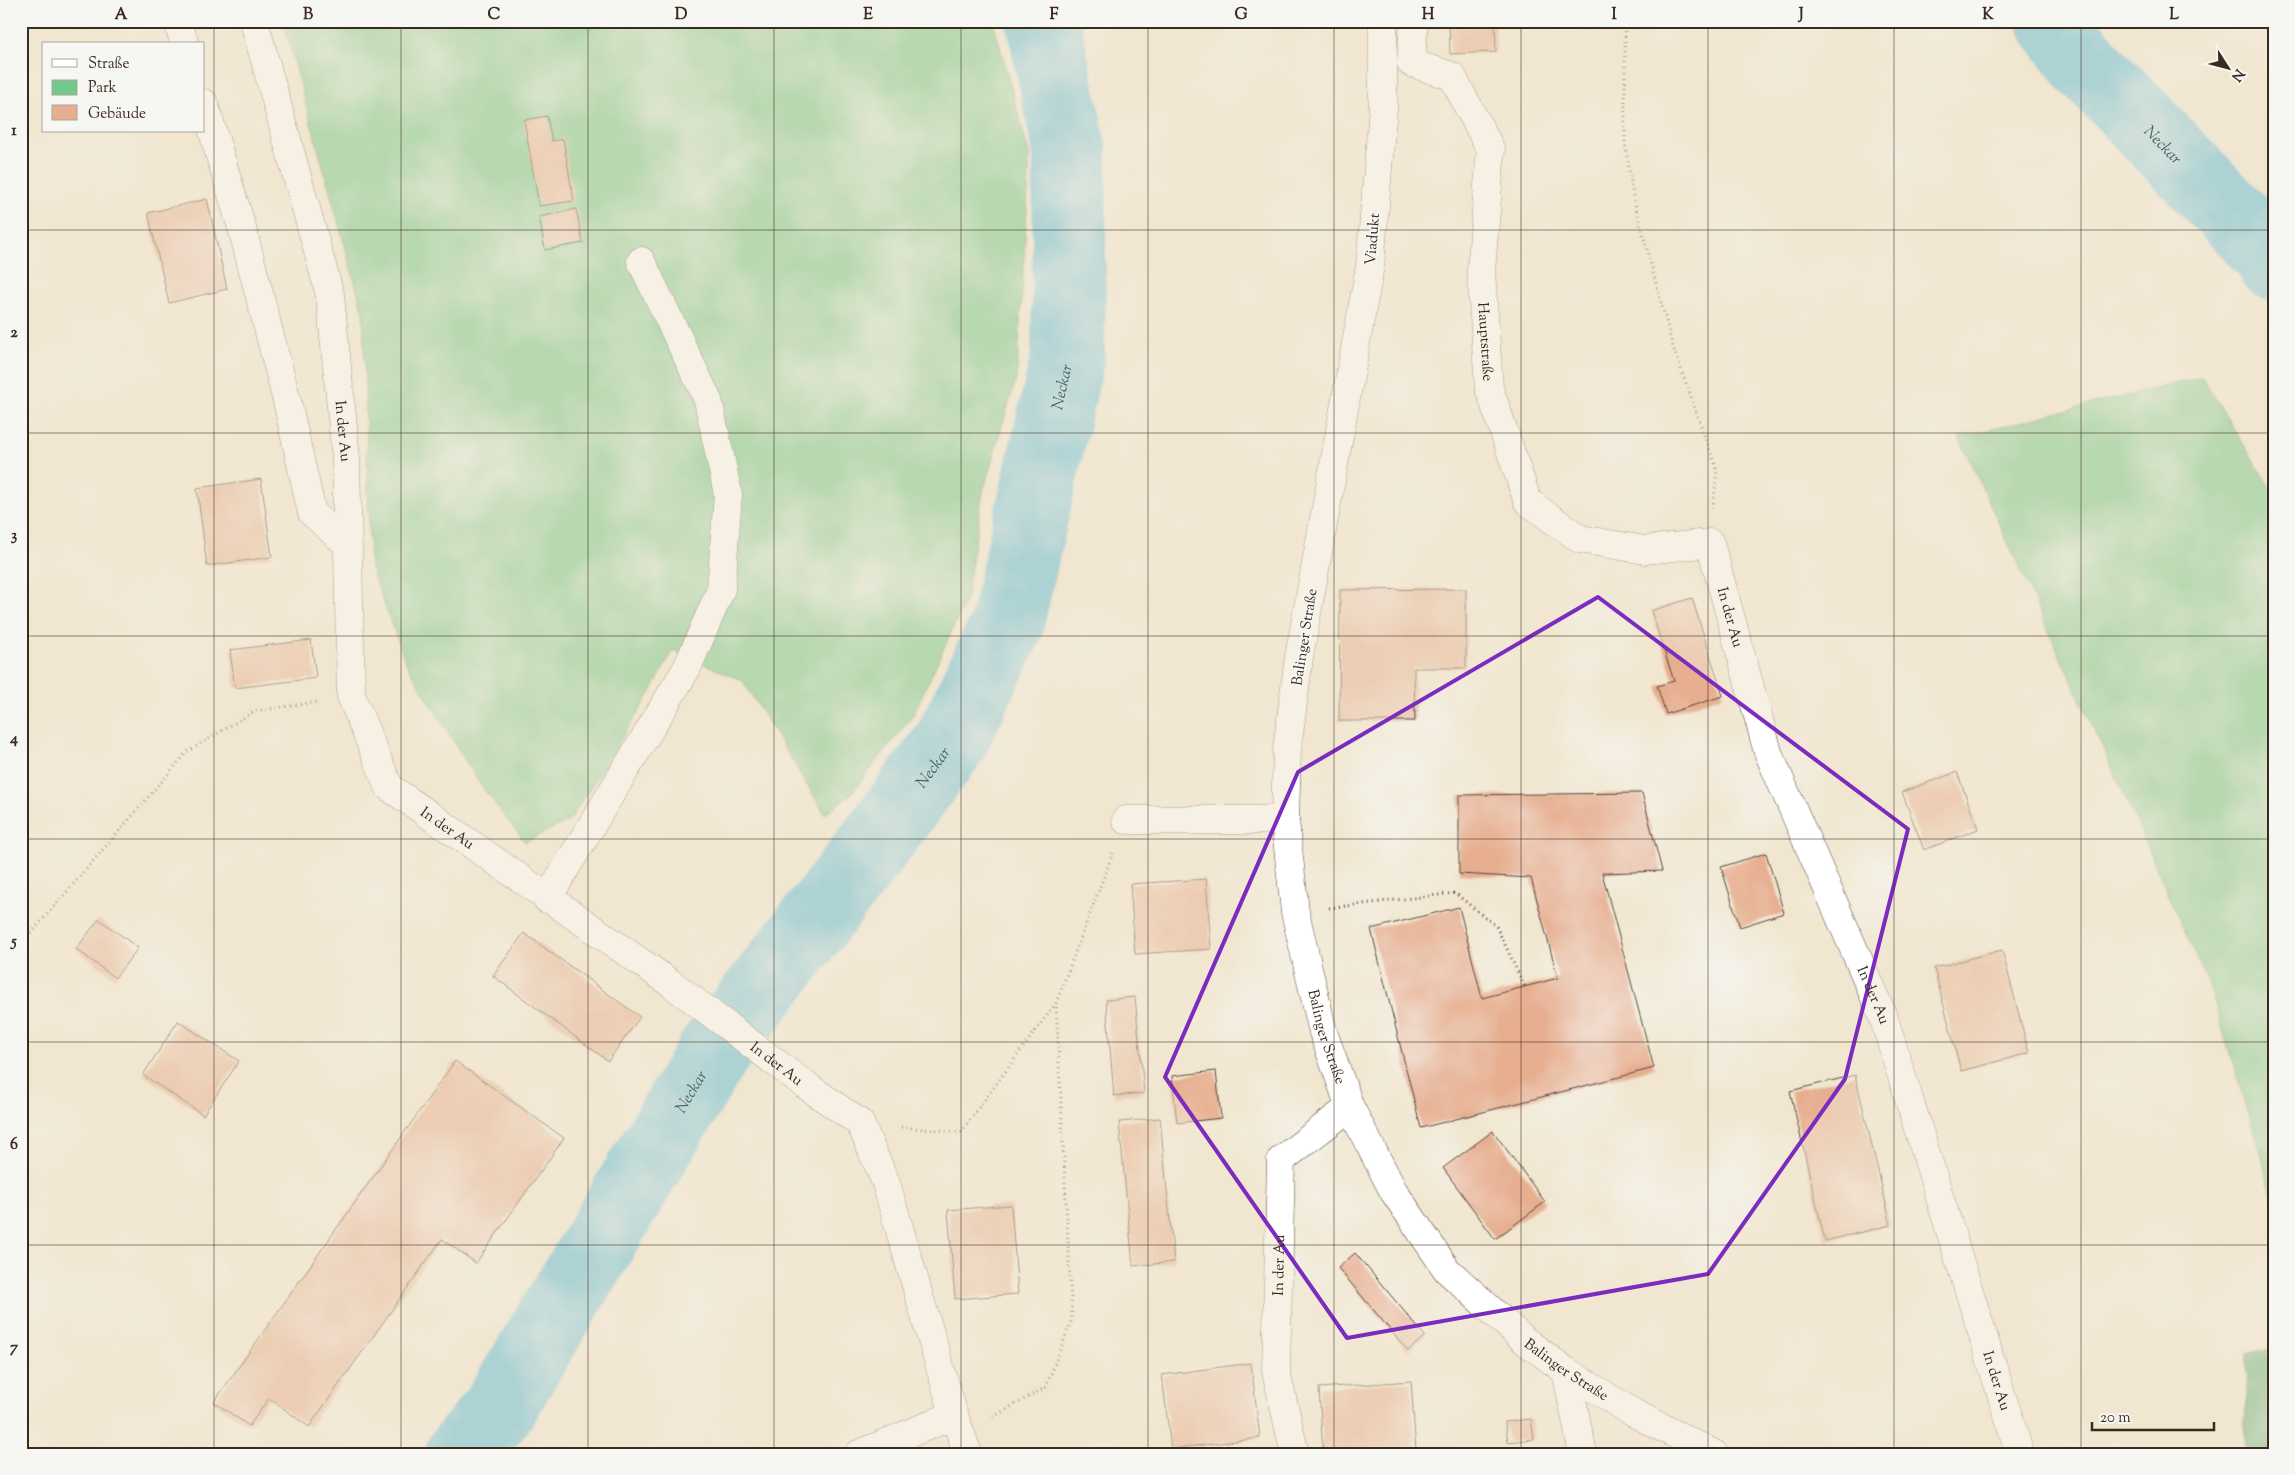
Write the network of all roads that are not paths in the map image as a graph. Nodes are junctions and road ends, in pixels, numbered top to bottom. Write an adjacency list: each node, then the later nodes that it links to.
1 (177, 21): 5 (street)
2 (254, 21): 10 (street, In der Au)
3 (1383, 21): 8 (street, Viadukt)
4 (1414, 21): 9 (street, Hauptstraße)
5 (184, 42)
6 (205, 106): 10 (street)
7 (641, 261): 13 (street)
8 (1336, 455): 12 (street, Balinger Straße)
9 (1710, 543): 21 (street, In der Au)
10 (347, 544): 13 (street, In der Au)
11 (1126, 820): 12 (street)
12 (1285, 820): 14 (street, Balinger Straße)
13 (547, 899): 16 (street, In der Au)
14 (1350, 1107): 15 (street, Balinger Straße); 18 (street, In der Au)
15 (1566, 1371): 19 (street); 20 (street, Balinger Straße)
16 (961, 1434): 17 (street)
17 (858, 1454)
18 (1295, 1454)
19 (1584, 1454)
20 (1714, 1454)
21 (2020, 1454)

